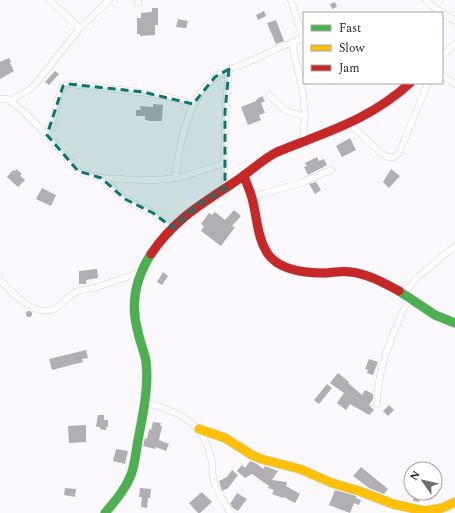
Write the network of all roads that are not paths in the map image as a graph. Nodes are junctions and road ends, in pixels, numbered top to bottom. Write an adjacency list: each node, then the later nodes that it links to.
1 (49, 0): 10 (street)
2 (109, 0): 10 (street)
3 (291, 0): 11 (street)
4 (426, 0): 5 (street)
5 (432, 6): 6 (street); 7 (street)
6 (433, 12)
7 (441, 12)
8 (443, 13): 9 (street)
9 (455, 21)
10 (80, 28): 22 (street)
11 (303, 38): 12 (street)
12 (292, 43): 15 (street); 24 (street)
13 (455, 44): 14 (street)
14 (443, 55)
15 (229, 69): 23 (street); 28 (street)
16 (443, 76): 19 (street)
17 (409, 84): 25 (street)
18 (428, 84): 25 (street)
19 (455, 84)
20 (269, 95): 24 (street)
21 (0, 99): 22 (street)
22 (10, 101): 26 (street)
23 (194, 104): 26 (street); 32 (street)
24 (305, 117): 27 (street)
25 (349, 123): 27 (street)
26 (47, 135): 31 (street)
27 (303, 142): 30 (street)
28 (224, 163): 32 (street); 33 (street)
29 (331, 170): 34 (street)
30 (244, 176): 33 (street); 34 (street)
31 (101, 178): 32 (street); 35 (street)
32 (175, 178)
33 (225, 189): 35 (street)
34 (252, 197): 39 (street)
35 (173, 228): 37 (street)
36 (455, 246): 39 (street)
37 (141, 272): 38 (street); 41 (street)
38 (0, 280)
39 (406, 296): 40 (street); 42 (street)
40 (455, 323)
41 (145, 402): 43 (street); 45 (street)
42 (377, 404)
43 (199, 429): 44 (street); 46 (street)
44 (455, 502)
45 (105, 513)
46 (230, 513)

